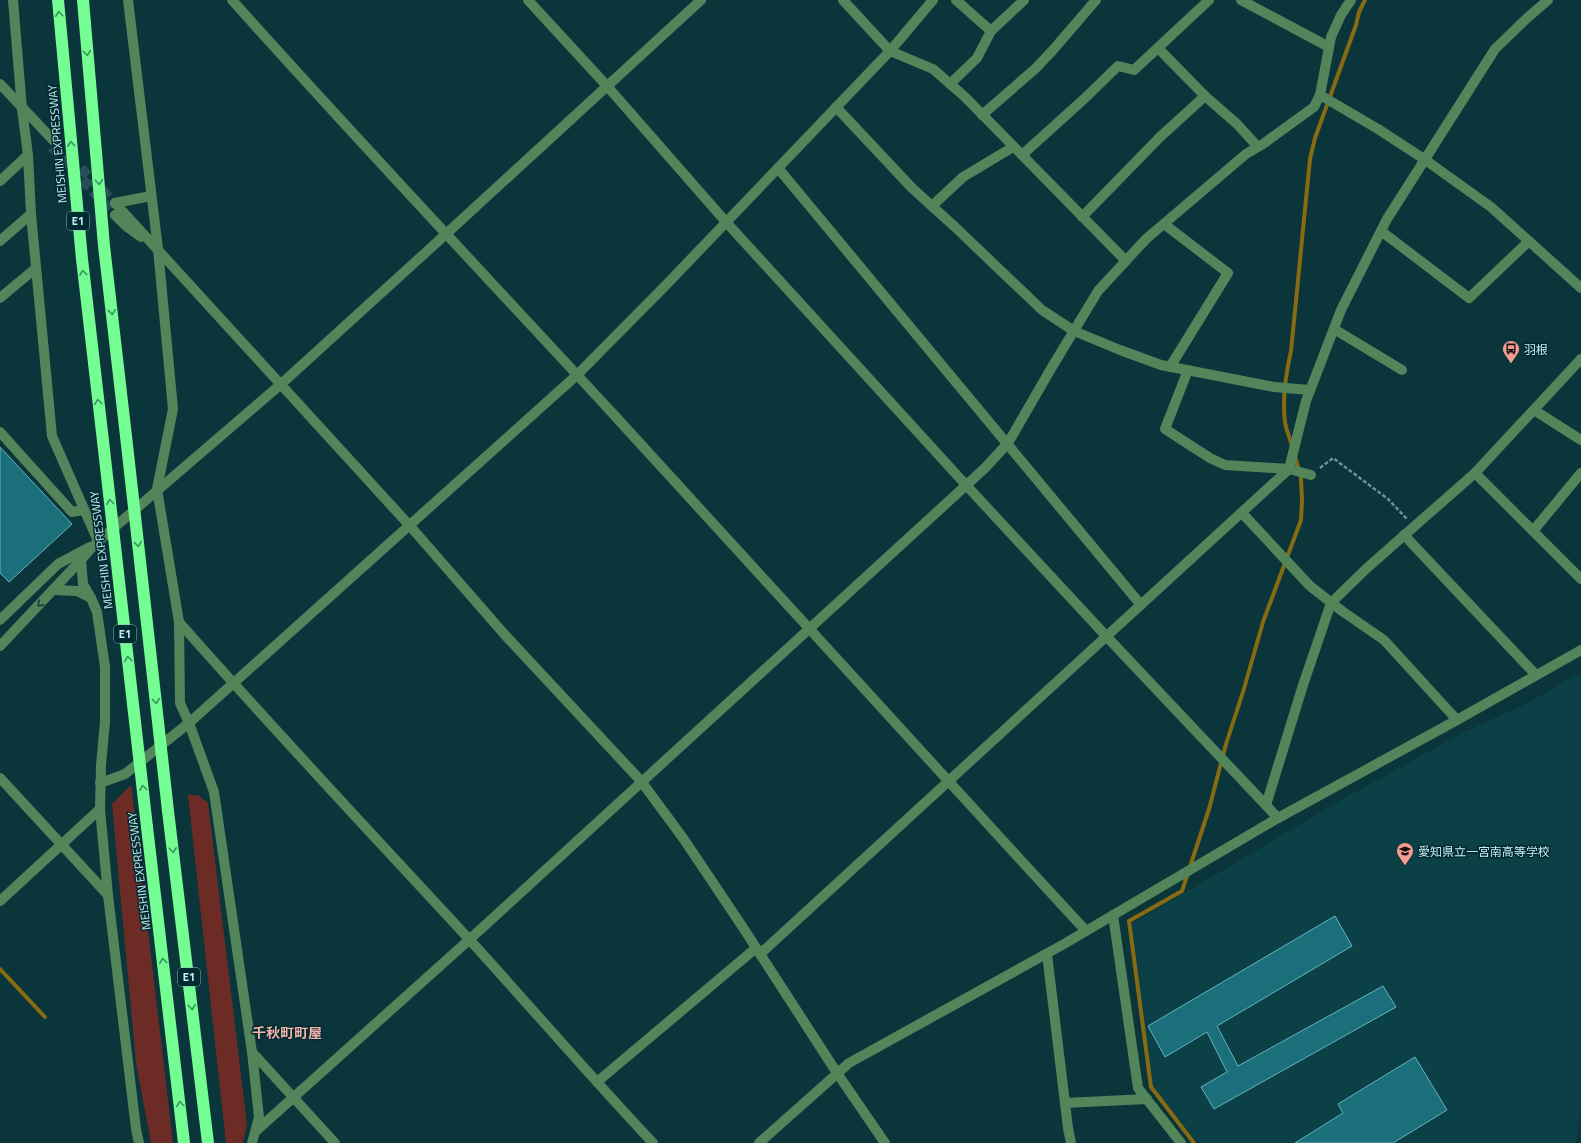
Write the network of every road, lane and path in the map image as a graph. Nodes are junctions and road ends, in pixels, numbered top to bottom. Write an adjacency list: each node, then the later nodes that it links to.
1 (13, 0): 27 (street)
2 (58, 0): 118 (highway, MEISHIN EXPRESSWAY / E1, one-way to 2, bridge)
3 (83, 0): 119 (highway, E1, one-way to 119, bridge)
4 (128, 0): 37 (street)
5 (232, 0): 45 (street)
6 (528, 0): 23 (street)
7 (701, 0): 23 (street)
8 (843, 0): 20 (street)
9 (933, 0): 20 (street)
10 (956, 0): 17 (street)
11 (1024, 0): 17 (street)
12 (1096, 0): 28 (street)
13 (1209, 0): 19 (street)
14 (1242, 0): 18 (street)
15 (1351, 0): 18 (street)
16 (1548, 0): 34 (street)
17 (991, 31): 22 (street)
18 (1329, 47): 24 (street)
19 (1158, 48): 25 (street); 33 (street)
20 (890, 51): 22 (street); 26 (street)
21 (0, 84): 27 (street)
22 (950, 84): 28 (street)
23 (607, 86): 42 (street); 45 (street)
24 (1320, 95): 30 (street); 34 (street)
25 (1205, 96): 30 (street); 41 (street)
26 (836, 107): 35 (street); 38 (street)
27 (22, 109): 29 (street); 32 (street)
28 (982, 115): 31 (street)
29 (52, 143)
30 (1257, 146): 43 (street)
31 (1013, 147): 33 (street); 38 (street)
32 (28, 155): 36 (street); 39 (street)
33 (1022, 155): 41 (street)
34 (1424, 159): 44 (street); 47 (street)
35 (778, 168): 42 (street); 65 (street)
36 (0, 181)
37 (151, 196): 48 (street); 48 (street)
38 (932, 206): 54 (street)
39 (31, 214): 46 (street); 50 (street)
40 (115, 215): 48 (street)
41 (1082, 217): 49 (street)
42 (726, 222): 59 (street); 70 (street)
43 (1164, 224): 49 (street); 56 (street)
44 (1381, 231): 47 (street); 53 (street)
45 (446, 234): 59 (street); 60 (street)
46 (0, 241)
47 (1529, 241): 51 (street)
48 (158, 249): 60 (street); 71 (street)
49 (1126, 261): 54 (street)
50 (36, 268): 52 (street); 72 (street)
51 (1581, 288)
52 (0, 298)
53 (1334, 329): 58 (street); 61 (street)
54 (1074, 331): 56 (street); 65 (street)
55 (1581, 359): 62 (street)
56 (1170, 367): 57 (street)
57 (1188, 370): 61 (street); 66 (street)
58 (1402, 370)
59 (577, 374): 74 (street); 87 (street)
60 (280, 385): 71 (street); 74 (street)
61 (1310, 390): 66 (street)
62 (1534, 410): 64 (street); 67 (street)
63 (0, 432): 72 (street)
64 (1581, 440)
65 (1008, 443): 70 (street); 84 (street)
66 (1290, 469): 69 (street); 73 (street)
67 (1475, 473): 75 (street); 76 (street)
68 (1581, 474): 76 (street)
69 (1311, 475): 75 (path)
70 (966, 485): 87 (street); 88 (street)
71 (157, 490): 78 (street); 86 (street)
72 (84, 510): 78 (street)
73 (1242, 513): 83 (street); 84 (street)
74 (410, 526): 92 (street); 96 (street)
75 (1414, 526): 77 (street)
76 (1533, 531): 80 (street)
77 (1404, 536): 83 (street); 91 (street)
78 (96, 542): 79 (street); 85 (street)
79 (81, 560): 81 (street); 82 (street)
80 (1581, 579)
81 (53, 590): 82 (street); 89 (street, one-way to 89)
82 (91, 598): 98 (street)
83 (1331, 603): 93 (street); 99 (street)
84 (1141, 605): 88 (street)
85 (0, 620)
86 (178, 622): 92 (street); 94 (street)
87 (808, 628): 96 (street); 97 (street)
88 (1106, 637): 97 (street); 99 (street)
89 (0, 646)
90 (1580, 652): 91 (street)
91 (1536, 675): 93 (street)
92 (234, 684): 94 (street); 107 (street)
93 (1457, 720): 101 (street)
94 (189, 724): 98 (street); 110 (street)
95 (0, 778): 102 (street)
96 (641, 781): 107 (street); 108 (street)
97 (948, 782): 106 (street); 108 (street)
98 (100, 783): 100 (street)
99 (1266, 805): 101 (street)
100 (100, 809): 102 (street); 103 (street)
101 (1278, 818): 105 (street)
102 (61, 845): 103 (street); 104 (street)
103 (108, 896): 117 (street)
104 (0, 901)
105 (1113, 914): 106 (street); 114 (street)
106 (1086, 931): 109 (street)
107 (470, 939): 112 (street); 113 (street)
108 (758, 951): 111 (street); 112 (street)
109 (1047, 954): 111 (street); 115 (street)
110 (252, 1052): 113 (street); 116 (street)
111 (837, 1074): 123 (street); 124 (street)
112 (596, 1082): 122 (street)
113 (294, 1098): 116 (street); 121 (street)
114 (1147, 1099): 115 (street); 126 (street)
115 (1065, 1102): 125 (street)
116 (256, 1131): 120 (street)
117 (139, 1143)
118 (184, 1143)
119 (208, 1143)
120 (252, 1143)
121 (335, 1143)
122 (654, 1143)
123 (759, 1143)
124 (884, 1143)
125 (1071, 1143)
126 (1181, 1143)

